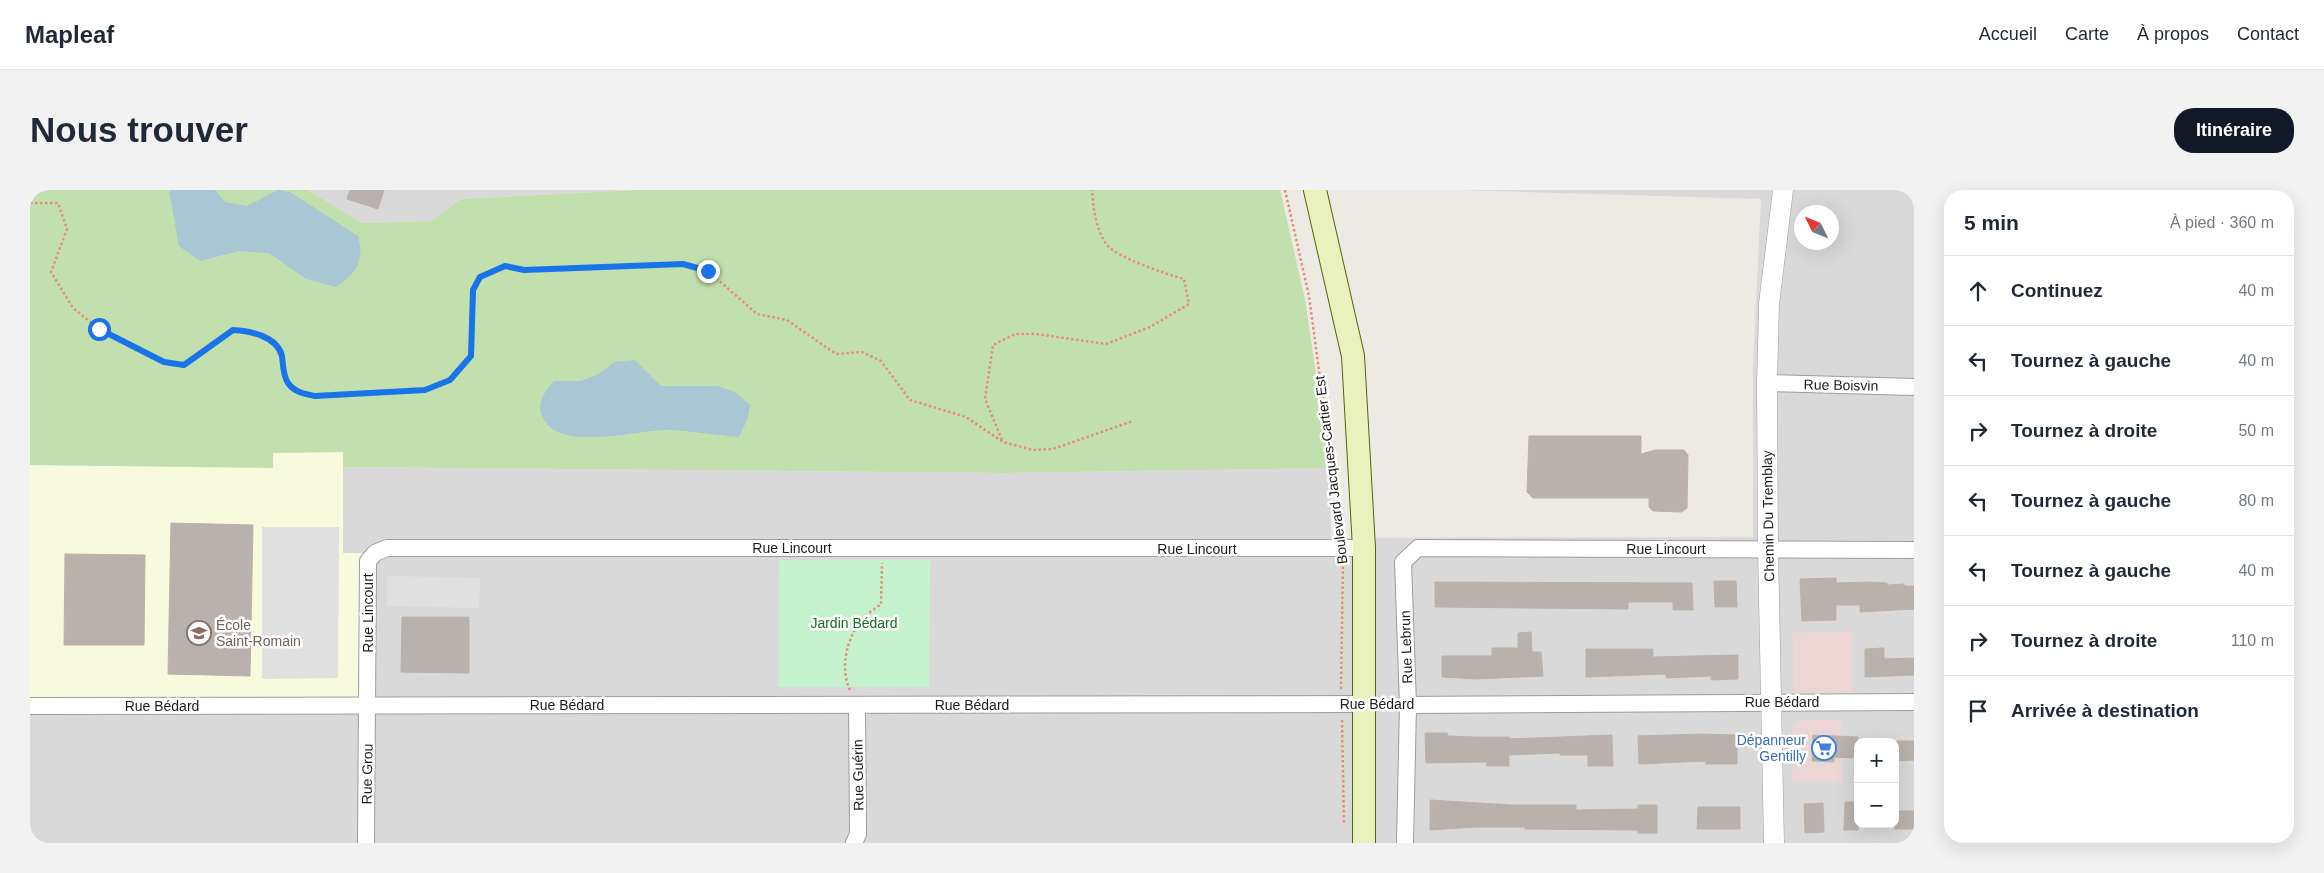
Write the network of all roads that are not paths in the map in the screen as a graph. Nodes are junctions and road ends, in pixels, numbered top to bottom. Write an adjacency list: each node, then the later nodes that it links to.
1 (1315, 190): 6 (main road, Boulevard Jacques-Cartier Est)
2 (1783, 190): 3 (street, Chemin Du Tremblay)
3 (1767, 383): 4 (street, Rue Boisvin); 7 (street, Chemin Du Tremblay)
4 (1914, 387)
5 (1418, 548): 7 (street, Rue Lincourt); 12 (street, Rue Lebrun)
6 (1354, 549): 11 (main road, Boulevard Jacques-Cartier Est); 13 (street, Rue Lincourt)
7 (1768, 549): 8 (street, Rue Lincourt); 9 (street, Chemin Du Tremblay)
8 (1914, 550)
9 (1772, 702): 10 (street, Rue Bédard); 12 (street, Rue Bédard); 20 (street, Chemin Du Tremblay)
10 (1914, 702)
11 (1366, 704): 14 (street, Rue Bédard); 18 (main road, Boulevard Jacques-Cartier Est)
12 (1408, 704): 19 (street, Rue Lebrun)
13 (367, 705): 14 (street, Rue Bédard); 15 (street, Rue Bédard); 16 (street, Rue Grou)
14 (857, 705): 17 (street, Rue Guérin)
15 (30, 706)
16 (366, 843)
17 (854, 843)
18 (1364, 843)
19 (1404, 843)
20 (1774, 843)

